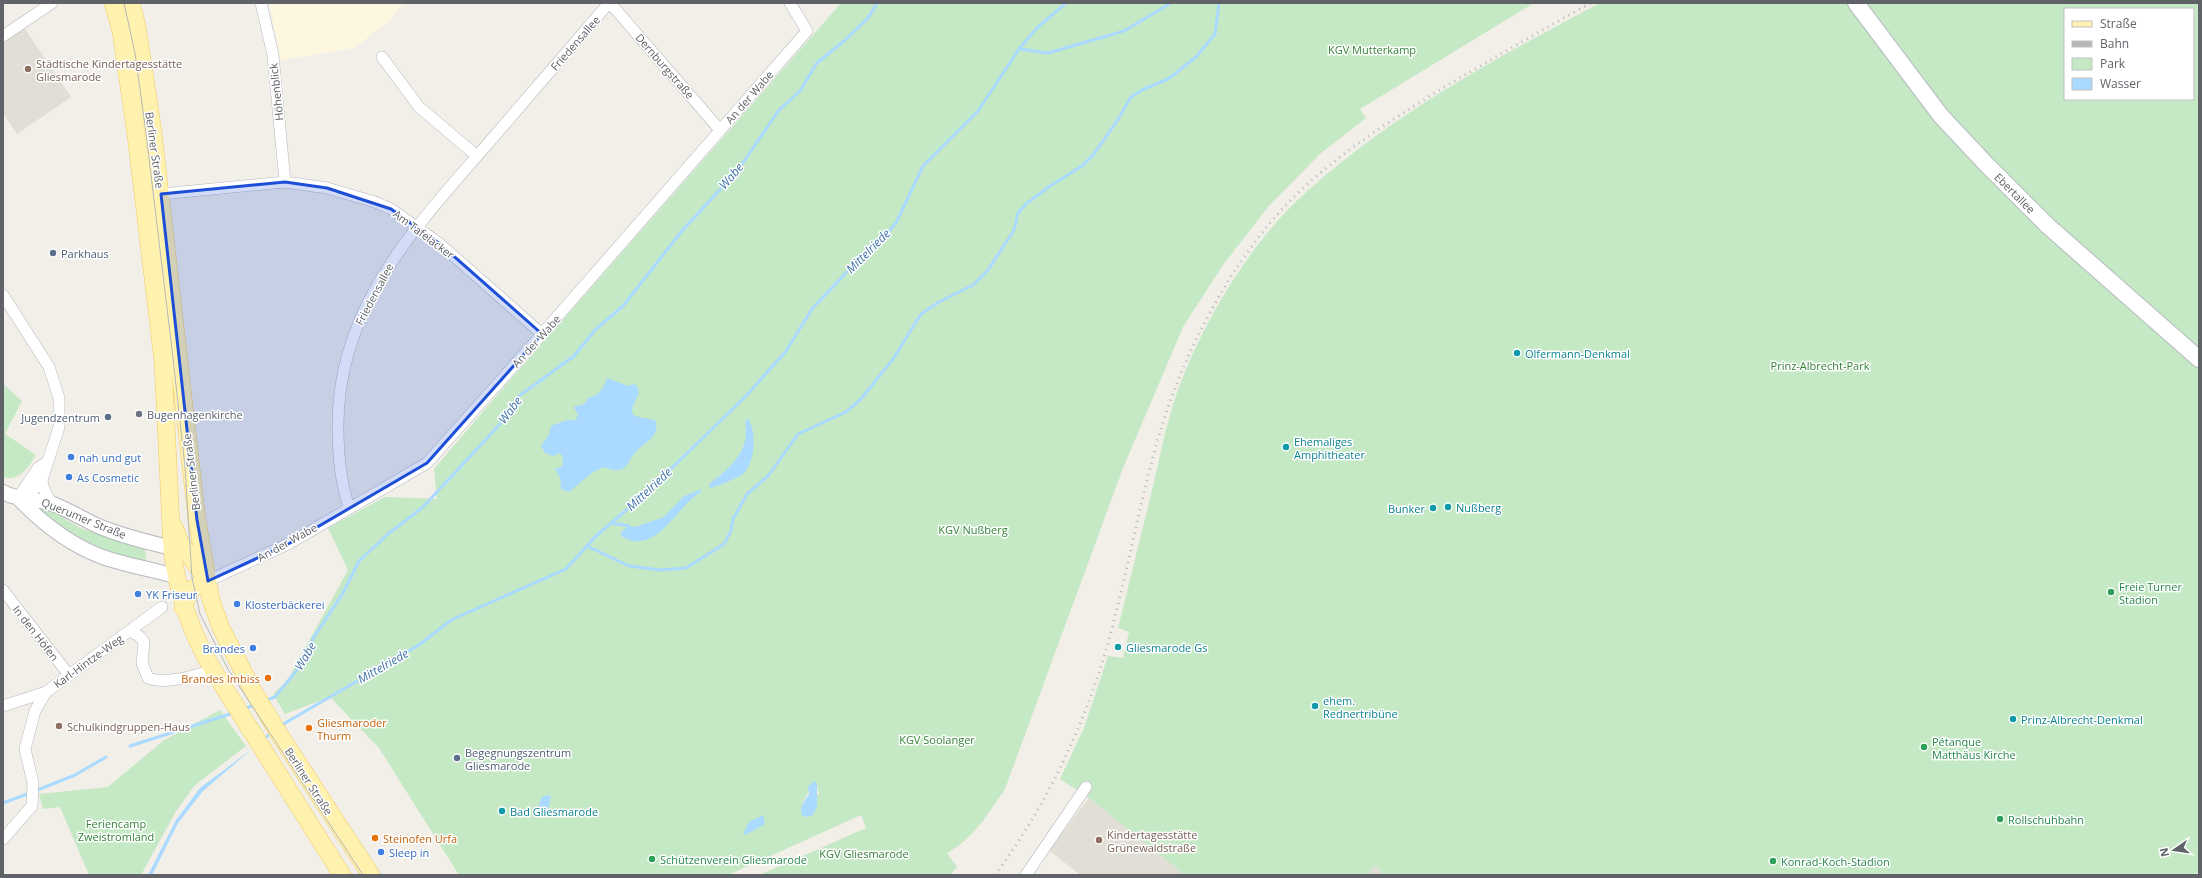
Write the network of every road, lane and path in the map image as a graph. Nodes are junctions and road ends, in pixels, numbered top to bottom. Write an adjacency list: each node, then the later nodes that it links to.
1 (52, 3): 8 (street)
2 (113, 3): 24 (main road, Berliner Straße)
3 (131, 3): 13 (main road, Berliner Straße)
4 (261, 3): 12 (street, Höhenblick)
5 (610, 3): 10 (street, Dernburgstraße); 11 (street, Friedensallee)
6 (790, 3): 10 (street, An der Wabe)
7 (1856, 3): 17 (main road, Ebertallee)
8 (3, 36)
9 (382, 57): 11 (street)
10 (720, 130): 16 (street, An der Wabe)
11 (477, 156): 14 (street, Friedensallee)
12 (285, 182): 13 (street, Am Tafelacker); 14 (street, Am Tafelacker)
13 (161, 194): 25 (main road, Berliner Straße)
14 (416, 226): 16 (street, Am Tafelacker); 23 (street, Friedensallee)
15 (3, 295): 18 (street)
16 (542, 334): 23 (street, An der Wabe)
17 (2199, 359)
18 (47, 462): 19 (street); 21 (street)
19 (42, 480): 21 (street); 22 (street)
20 (3, 492): 21 (street, Querumer Straße)
21 (18, 498): 22 (street, Querumer Straße); 28 (street, Querumer Straße)
22 (54, 505): 26 (street, Querumer Straße)
23 (349, 507): 29 (street, An der Wabe)
24 (170, 518): 26 (main road, Berliner Straße); 27 (main road)
25 (200, 538): 27 (main road); 29 (main road, Berliner Straße)
26 (172, 548): 27 (main road); 28 (main road, Berliner Straße)
27 (189, 558): 28 (main road); 29 (main road)
28 (175, 576): 29 (main road); 32 (main road, Berliner Straße)
29 (202, 581): 32 (main road); 41 (main road, Berliner Straße)
30 (3, 590): 35 (street, In den Höfen)
31 (162, 607): 33 (street, Karl-Hintze-Weg)
32 (183, 608): 34 (main road, Berliner Straße)
33 (130, 631): 34 (street, Karl-Hintze-Weg); 35 (street, Karl-Hintze-Weg)
34 (213, 670): 40 (main road, Berliner Straße)
35 (69, 675): 36 (street, Karl-Hintze-Weg)
36 (46, 692): 37 (street, Karl-Hintze-Weg); 39 (street, Karl-Hintze-Weg)
37 (3, 706)
38 (1086, 787): 42 (street)
39 (3, 839)
40 (342, 875)
41 (371, 875)
42 (1026, 875)

